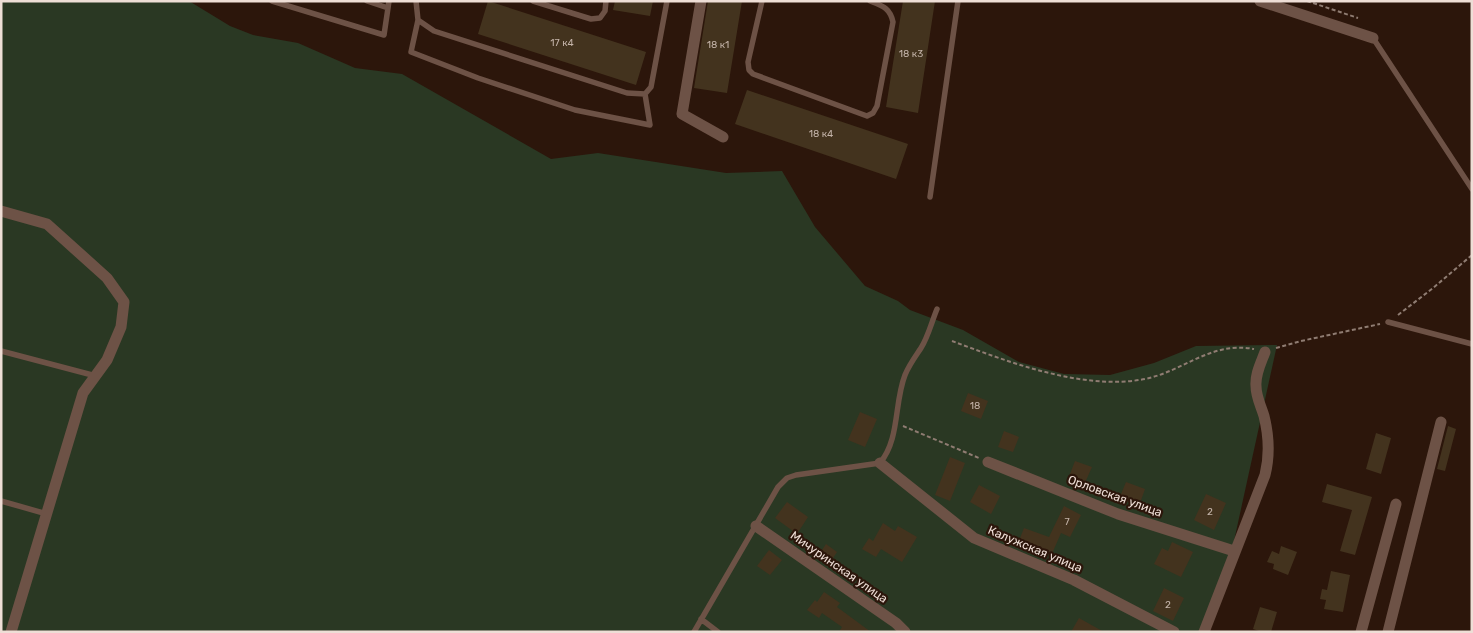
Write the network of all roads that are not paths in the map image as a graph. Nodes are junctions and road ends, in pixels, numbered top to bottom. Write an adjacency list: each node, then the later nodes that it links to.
1 (272, 1): 12 (lane)
2 (367, 1): 12 (lane)
3 (416, 1): 13 (lane)
4 (533, 1): 5 (lane)
5 (606, 1)
6 (667, 1): 15 (lane)
7 (701, 1): 16 (street)
8 (762, 1): 9 (lane)
9 (870, 1)
10 (958, 1): 18 (lane)
11 (1260, 1): 14 (street)
12 (388, 4)
13 (418, 20): 15 (lane); 15 (lane)
14 (1373, 38): 17 (lane)
15 (645, 94)
16 (723, 137)
17 (1472, 189)
18 (930, 197)
19 (1, 211): 25 (street)
20 (937, 309): 28 (lane)
21 (1388, 322): 22 (lane)
22 (1472, 344)
23 (1, 351): 25 (lane)
24 (1265, 352): 33 (street)
25 (96, 376): 31 (street)
26 (1441, 422): 42 (street)
27 (988, 462): 33 (street, Орловская улица)
28 (880, 463): 32 (lane); 35 (street, Калужская улица)
29 (1, 501): 31 (lane)
30 (1396, 504): 41 (street)
31 (47, 514): 36 (street)
32 (756, 526): 34 (lane); 39 (street, Мичуринская улица)
33 (1234, 551): 40 (street)
34 (702, 619): 37 (lane); 38 (lane)
35 (1166, 630)
36 (11, 632)
37 (694, 632)
38 (718, 632)
39 (906, 632)
40 (1204, 632)
41 (1361, 632)
42 (1388, 632)

